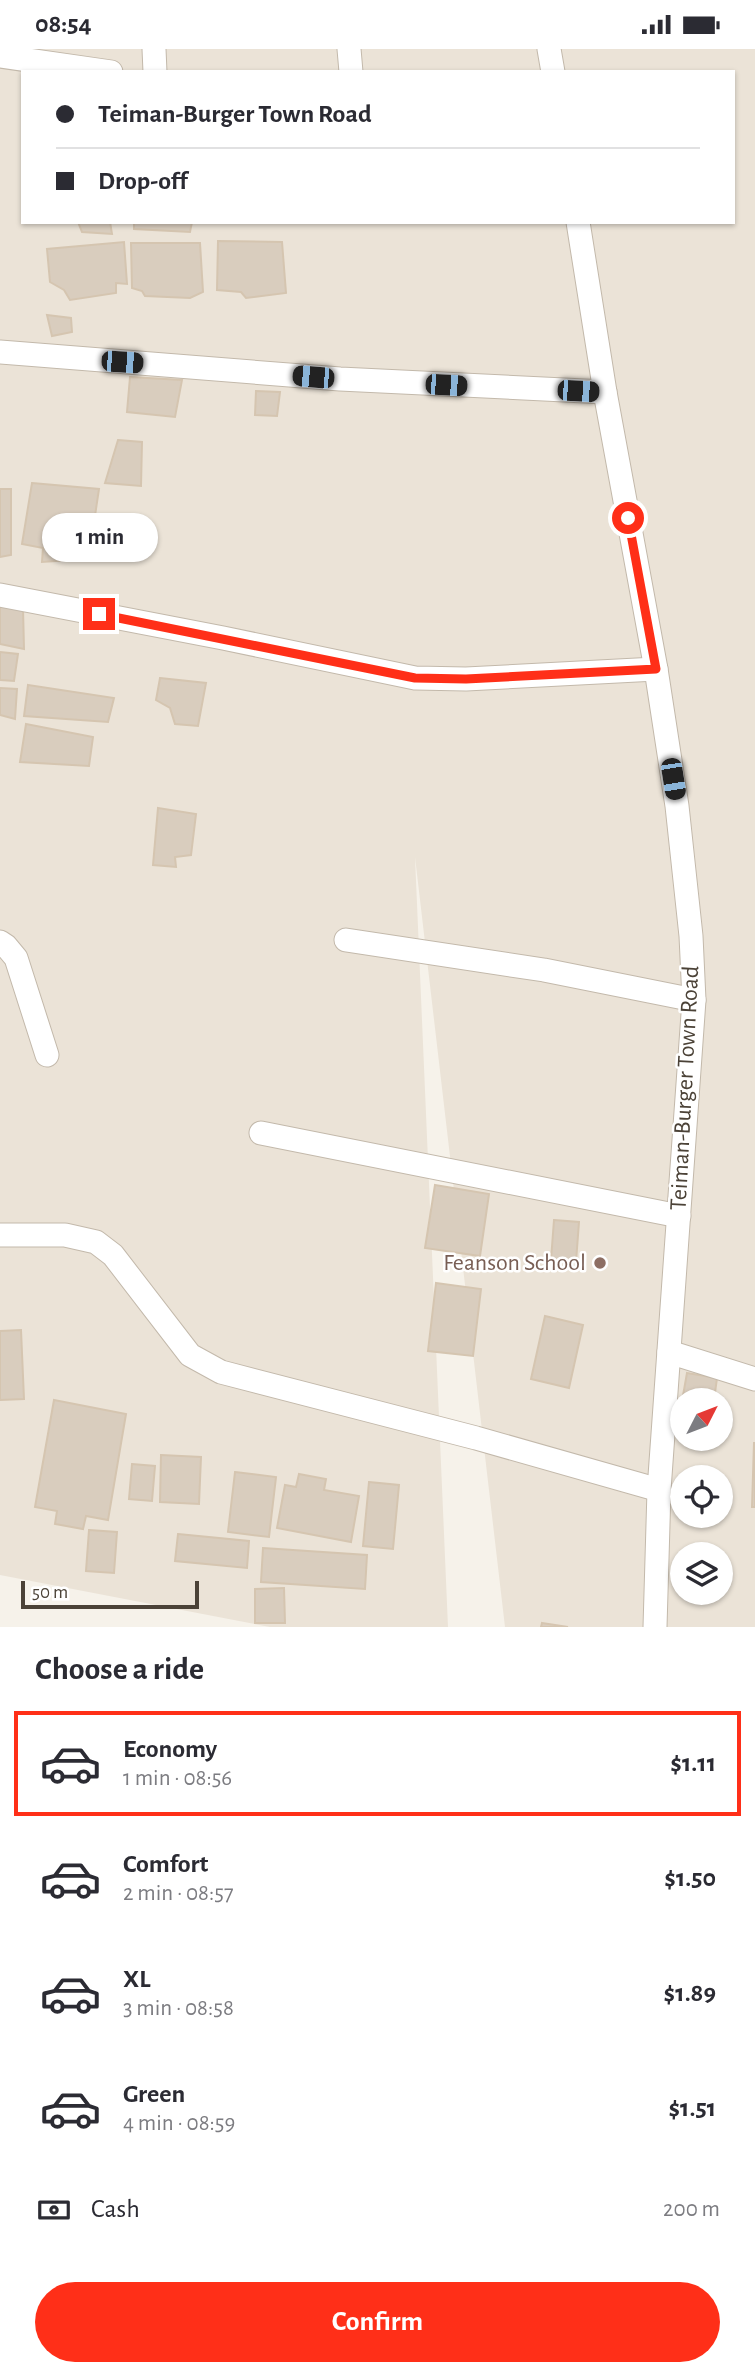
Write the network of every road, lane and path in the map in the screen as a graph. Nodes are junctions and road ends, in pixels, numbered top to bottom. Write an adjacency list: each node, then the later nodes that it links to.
1 (154, 49): 6 (street)
2 (349, 49): 7 (street)
3 (549, 49): 8 (street)
4 (0, 56): 5 (street)
5 (97, 70)
6 (155, 70)
7 (351, 70)
8 (553, 70)
9 (578, 224): 11 (street, Teiman-Burger Town Road)
10 (0, 352): 11 (street)
11 (605, 392): 13 (street, Teiman-Burger Town Road)
12 (0, 595): 13 (street)
13 (656, 669): 16 (street, Teiman-Burger Town Road)
14 (346, 940): 16 (street)
15 (0, 942): 17 (street)
16 (694, 1000): 19 (street, Teiman-Burger Town Road)
17 (47, 1055)
18 (261, 1133): 19 (street)
19 (679, 1216): 21 (street, Teiman-Burger Town Road)
20 (0, 1235): 23 (street)
21 (669, 1352): 22 (street); 23 (street, Teiman-Burger Town Road)
22 (755, 1379)
23 (659, 1490): 24 (street, Teiman-Burger Town Road)
24 (655, 1627)

